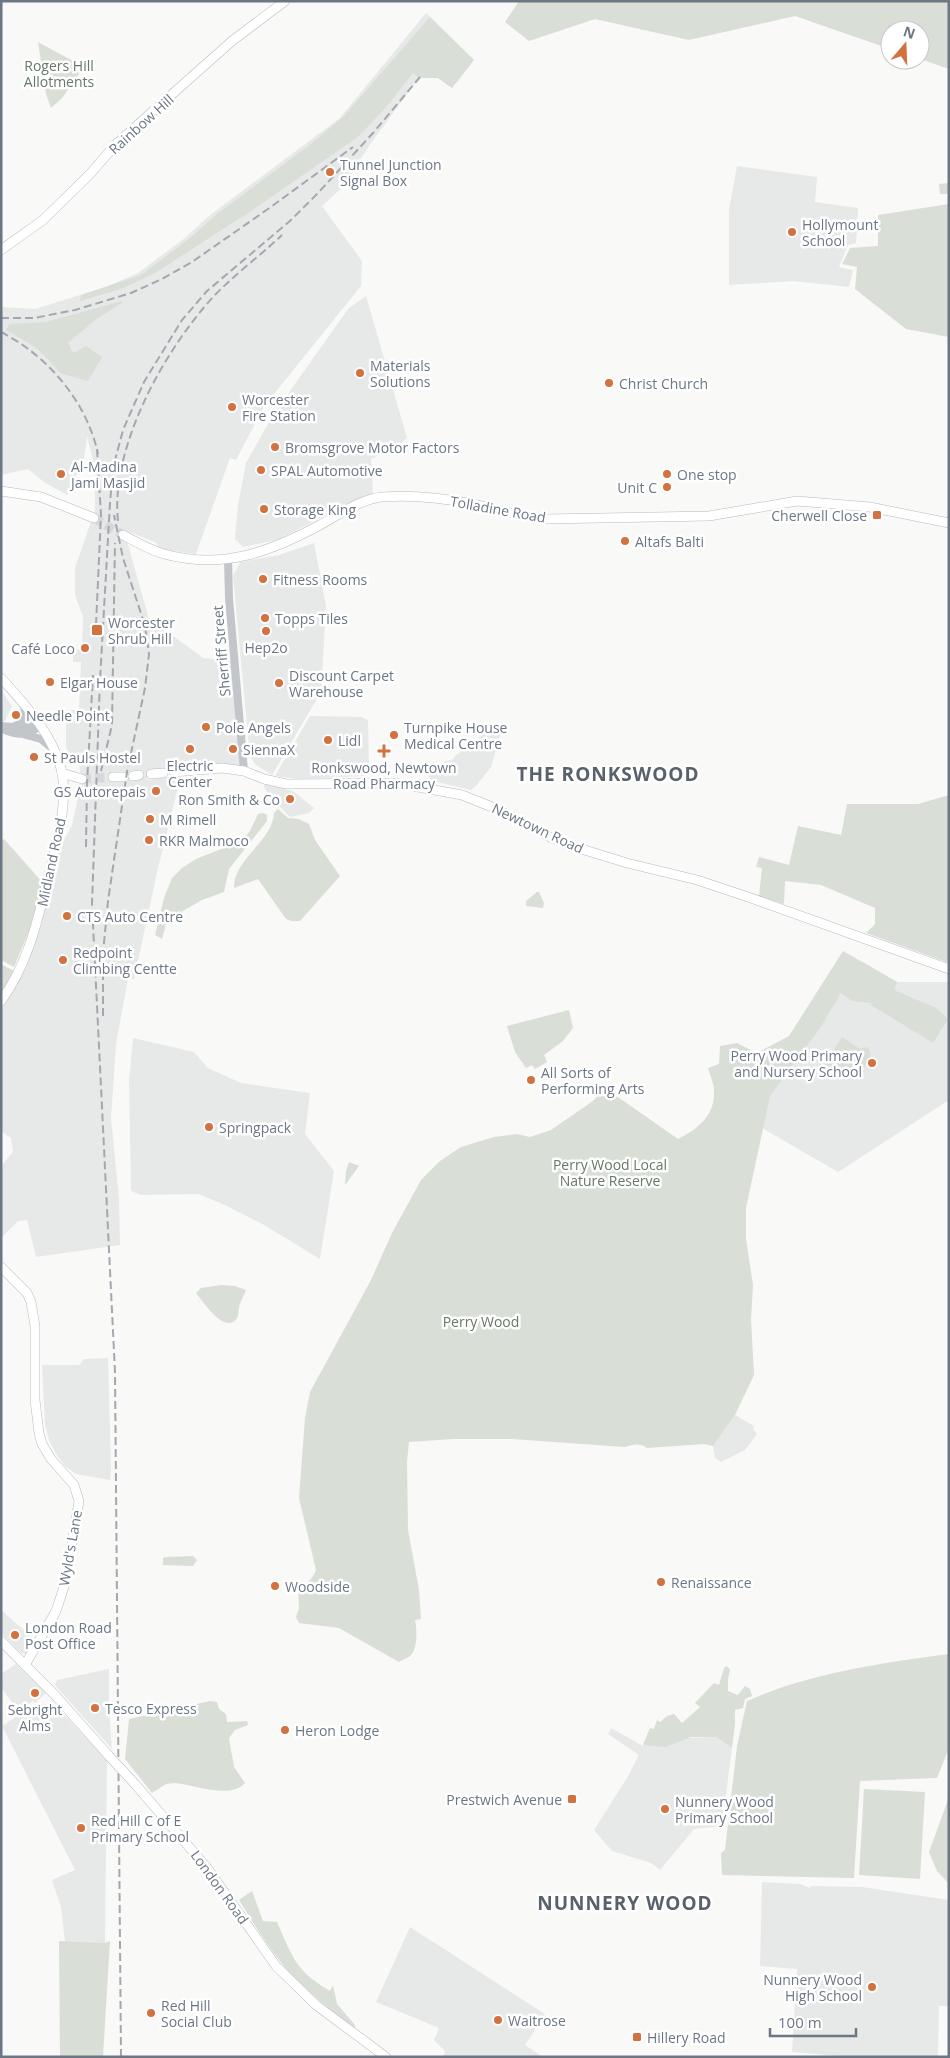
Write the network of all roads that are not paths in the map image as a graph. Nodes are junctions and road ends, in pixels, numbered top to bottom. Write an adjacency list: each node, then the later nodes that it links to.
1 (285, 1): 2 (main road, Rainbow Hill)
2 (1, 250)
3 (1, 491): 4 (main road)
4 (94, 518)
5 (949, 523): 7 (main road, Tolladine Road)
6 (123, 535): 7 (main road, Tolladine Road)
7 (228, 559): 14 (street, Sherriff Street)
8 (1, 678): 9 (main road, Midland Road)
9 (23, 702): 10 (main road, Midland Road); 11 (street)
10 (39, 723): 11 (street); 12 (street); 13 (main road, Midland Road)
11 (2, 729): 12 (street)
12 (23, 734): 13 (street)
13 (54, 750): 16 (main road, Midland Road)
14 (244, 771): 15 (main road, Newtown Road); 22 (main road, Newtown Road)
15 (174, 772)
16 (62, 773): 21 (main road); 23 (main road, Midland Road)
17 (163, 773): 18 (main road)
18 (151, 774)
19 (132, 776): 20 (main road)
20 (113, 777)
21 (82, 778)
22 (949, 969)
23 (1, 1000)
24 (1, 1267): 26 (main road, Wyld's Lane)
25 (1, 1641): 26 (main road, London Road)
26 (25, 1665): 27 (main road, London Road, bridge)
27 (386, 2057)

